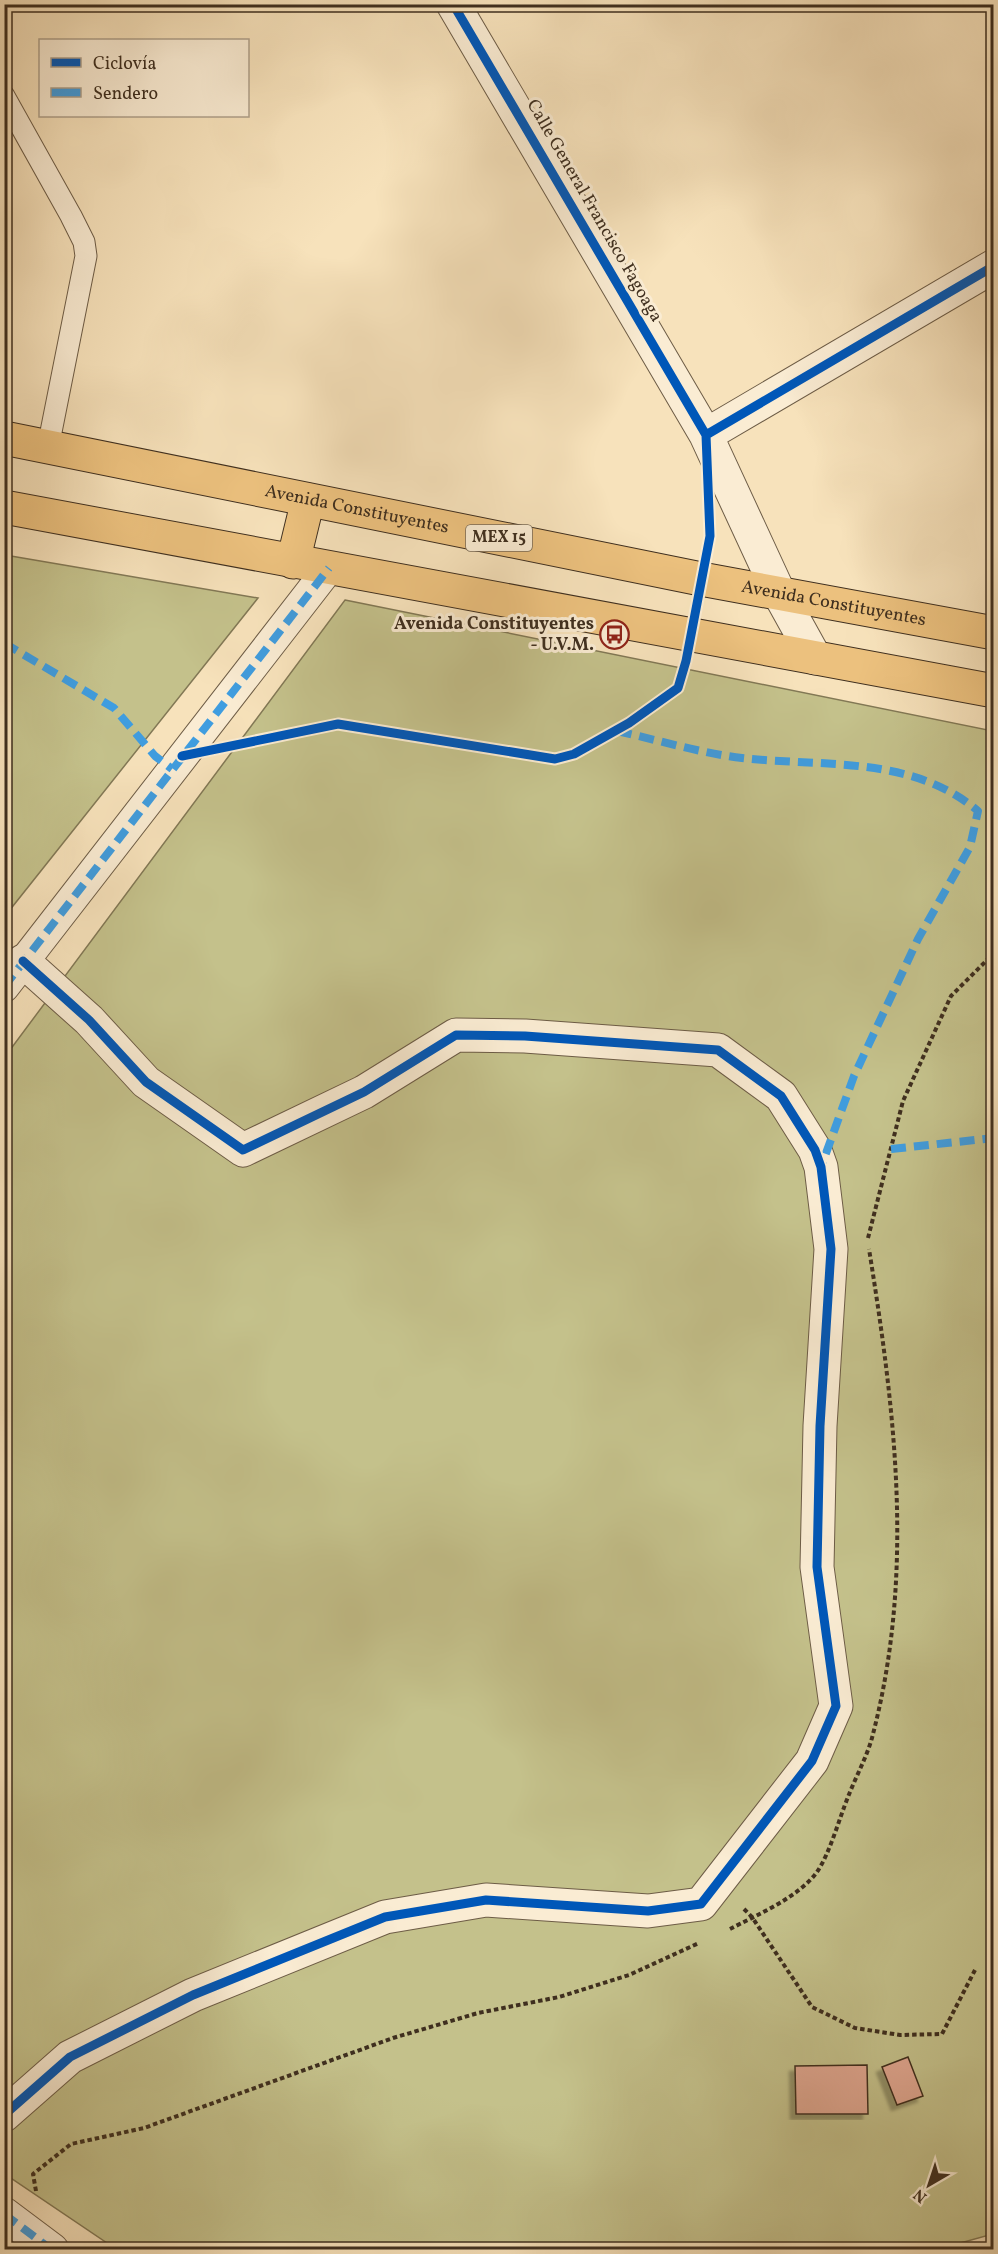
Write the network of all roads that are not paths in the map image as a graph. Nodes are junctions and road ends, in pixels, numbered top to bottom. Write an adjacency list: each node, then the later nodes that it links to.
1 (453, 4): 4 (street, Calle General Francisco Fagoaga)
2 (4, 96): 6 (lane)
3 (993, 266): 4 (street)
4 (706, 435): 11 (street, Calle General Francisco Fagoaga)
5 (4, 438): 6 (main road, Avenida Constituyentes / MEX 15)
6 (48, 447): 7 (main road, Avenida Constituyentes / MEX 15)
7 (308, 500): 9 (main road); 11 (main road, Avenida Constituyentes / MEX 15)
8 (4, 507): 9 (main road)
9 (293, 562): 10 (main road)
10 (329, 568): 13 (main road); 15 (street)
11 (779, 593): 12 (main road, Avenida Constituyentes / MEX 15); 13 (street, Calle General Francisco Fagoaga)
12 (993, 633)
13 (815, 658): 14 (main road)
14 (993, 691)
15 (14, 974): 16 (street)
16 (4, 2115)
17 (4, 2214): 18 (street)
18 (52, 2250)

